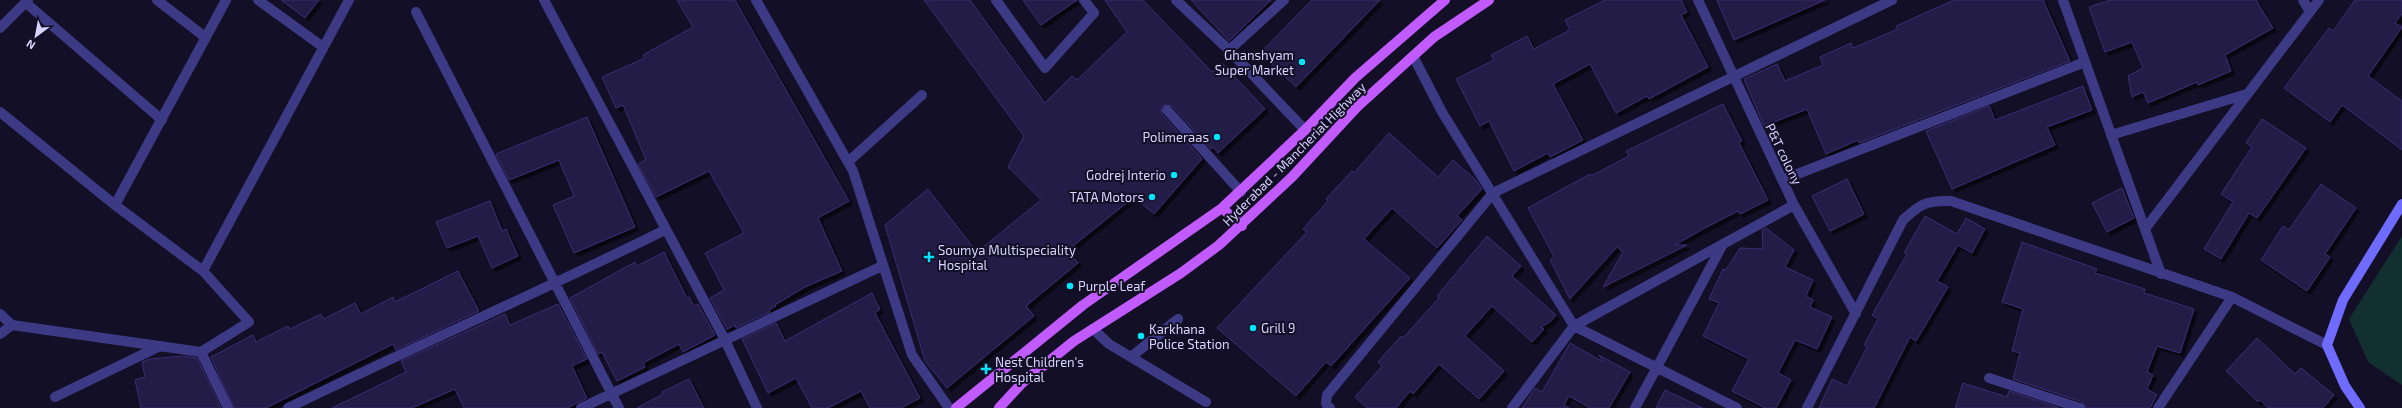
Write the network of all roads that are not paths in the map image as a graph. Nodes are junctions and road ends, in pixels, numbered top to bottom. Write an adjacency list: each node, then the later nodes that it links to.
1 (157, 0): 22 (street)
2 (226, 0): 22 (street)
3 (258, 0): 23 (street)
4 (349, 0): 23 (street)
5 (544, 0): 45 (street)
6 (756, 0): 35 (street)
7 (996, 0): 8 (street)
8 (1084, 0)
9 (1176, 0): 24 (street)
10 (1284, 0): 24 (street)
11 (1445, 0): 33 (main road, Hyderabad - Mancherial Highway)
12 (1489, 0): 25 (main road, Hyderabad - Mancherial Highway)
13 (1698, 0): 27 (street, P&T colony)
14 (1892, 0): 27 (street)
15 (2063, 0): 26 (street)
16 (2303, 0): 20 (street)
17 (2318, 0): 20 (street)
18 (27, 1): 21 (street); 32 (street)
19 (416, 12): 50 (street)
20 (2310, 12): 28 (street)
21 (0, 28)
22 (205, 37): 32 (street)
23 (323, 47): 48 (street)
24 (1229, 50): 33 (street)
25 (1413, 56): 38 (street); 43 (main road, Hyderabad - Mancherial Highway)
26 (2085, 62): 34 (street); 36 (street)
27 (1732, 77): 36 (street, P&T colony); 38 (street)
28 (2247, 94): 34 (street); 44 (street)
29 (922, 95): 35 (street)
30 (1167, 110): 37 (street)
31 (0, 112): 40 (street)
32 (162, 120): 40 (street)
33 (1305, 130): 37 (main road, Hyderabad - Mancherial Highway)
34 (2111, 135): 44 (street)
35 (848, 162): 47 (street)
36 (1782, 180): 41 (street, P&T colony)
37 (1241, 192): 42 (main road, Hyderabad - Mancherial Highway)
38 (1493, 193): 56 (street); 77 (street)
39 (2402, 204): 60 (street)
40 (115, 205): 48 (street)
41 (1794, 205): 46 (street); 53 (street, P&T colony)
42 (1222, 208): 43 (main road); 75 (main road, Hyderabad - Mancherial Highway)
43 (1242, 226): 57 (main road, Hyderabad - Mancherial Highway)
44 (2145, 229): 49 (street)
45 (665, 230): 50 (street); 59 (street)
46 (1723, 244): 56 (street); 64 (street)
47 (882, 266): 59 (street); 74 (street)
48 (203, 271): 62 (street)
49 (2161, 274): 51 (street); 53 (street)
50 (556, 284): 66 (street); 70 (street)
51 (2232, 297): 60 (street); 83 (street)
52 (0, 314): 55 (street)
53 (1856, 314): 81 (street)
54 (1178, 319): 63 (street)
55 (12, 326): 58 (street); 61 (street)
56 (1574, 326): 64 (street); 78 (street)
57 (1093, 329): 63 (street); 76 (main road, Hyderabad - Mancherial Highway)
58 (0, 334)
59 (725, 340): 66 (street); 73 (street)
60 (2327, 345): 84 (street)
61 (160, 346): 62 (street); 67 (street)
62 (201, 352): 69 (street)
63 (1131, 357): 68 (street)
64 (1656, 366): 79 (street); 80 (street)
65 (1989, 378): 82 (street)
66 (612, 393): 71 (street); 72 (street)
67 (55, 397)
68 (1206, 402)
69 (228, 408)
70 (288, 408)
71 (581, 408)
72 (619, 408)
73 (757, 408)
74 (949, 408)
75 (956, 408)
76 (999, 408)
77 (1330, 408)
78 (1512, 408)
79 (1635, 408)
80 (1737, 408)
81 (1806, 408)
82 (2080, 408)
83 (2158, 408)
84 (2360, 408)

